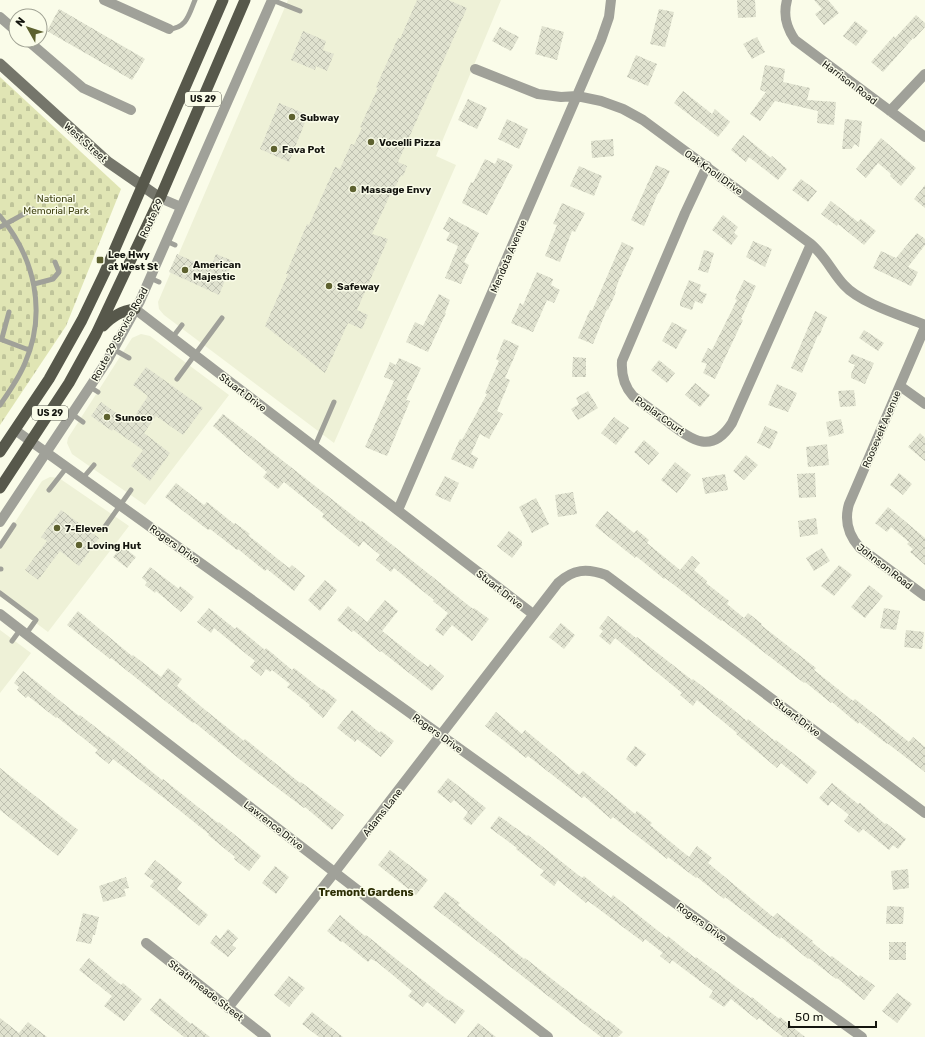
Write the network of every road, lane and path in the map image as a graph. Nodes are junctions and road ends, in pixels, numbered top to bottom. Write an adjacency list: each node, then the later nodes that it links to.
1 (104, 0): 11 (street)
2 (195, 0): 11 (lane)
3 (223, 0): 21 (main road, Route 29 / US 29)
4 (246, 0): 22 (main road, Route 29 / US 29)
5 (272, 0): 8 (lane); 23 (street, Route 29 Service Road)
6 (611, 0): 16 (street, Mendota Avenue)
7 (787, 0): 18 (street, Harrison Road)
8 (300, 11)
9 (0, 17): 10 (street)
10 (8, 24)
11 (169, 28)
12 (36, 48): 17 (street)
13 (0, 64): 21 (main road, West Street)
14 (475, 69): 16 (street, Oak Knoll Drive)
15 (925, 74): 18 (street)
16 (577, 96): 20 (street, Oak Knoll Drive); 62 (street, Mendota Avenue)
17 (131, 110)
18 (890, 111): 19 (street, Harrison Road)
19 (925, 137)
20 (707, 166): 28 (street, Oak Knoll Drive); 28 (street, Poplar Court)
21 (142, 186): 22 (main road, West Street); 50 (main road, Route 29 / US 29)
22 (160, 198): 23 (street, West Street); 36 (main road, Route 29 / US 29)
23 (181, 207): 31 (street, Route 29 Service Road)
24 (33, 209): 26 (lane)
25 (0, 216): 26 (lane)
26 (6, 223): 27 (lane); 30 (lane)
27 (0, 227)
28 (811, 244): 35 (street, Oak Knoll Drive)
29 (55, 262): 30 (lane)
30 (34, 284): 40 (lane)
31 (135, 309): 36 (main road); 38 (street, Stuart Drive); 39 (street, Route 29 Service Road)
32 (9, 312): 37 (lane)
33 (222, 318): 41 (lane)
34 (182, 325): 38 (lane)
35 (925, 326): 44 (street, Roosevelt Avenue)
36 (96, 334): 51 (main road, Route 29 / US 29)
37 (1, 338): 40 (lane)
38 (172, 338): 41 (street, Stuart Drive)
39 (113, 349): 42 (lane); 48 (street, Route 29 Service Road)
40 (30, 350): 47 (lane)
41 (195, 355): 43 (lane); 52 (street, Stuart Drive)
42 (129, 358)
43 (177, 379)
44 (900, 386): 46 (street); 66 (street, Roosevelt Avenue)
45 (334, 402): 52 (lane)
46 (925, 404)
47 (0, 405)
48 (72, 414): 49 (lane); 54 (street, Route 29 Service Road)
49 (83, 422)
50 (15, 430): 51 (street, Rogers Drive); 53 (main road, Route 29 / US 29)
51 (32, 442): 54 (street, Rogers Drive); 58 (main road, Route 29 / US 29)
52 (315, 446): 62 (street, Stuart Drive)
53 (0, 452)
54 (46, 452): 56 (street, Rogers Drive); 63 (street, Route 29 Service Road)
55 (94, 464): 57 (lane)
56 (67, 467): 57 (street, Rogers Drive); 59 (lane)
57 (83, 478): 61 (street, Rogers Drive)
58 (0, 488)
59 (49, 490)
60 (131, 490): 61 (lane)
61 (120, 505): 65 (lane); 74 (street, Rogers Drive)
62 (398, 510): 71 (street, Stuart Drive)
63 (0, 522)
64 (14, 525): 67 (lane)
65 (104, 528)
66 (849, 532): 69 (street, Johnson Road)
67 (0, 546)
68 (0, 592): 72 (lane)
69 (925, 596)
70 (0, 614): 72 (street, Lawrence Drive)
71 (533, 614): 74 (street, Adams Lane); 75 (street, Stuart Drive)
72 (23, 632): 73 (lane); 76 (street, Lawrence Drive)
73 (12, 641)
74 (441, 735): 76 (street, Adams Lane); 81 (street, Rogers Drive)
75 (925, 813)
76 (335, 872): 78 (street, Adams Lane); 80 (street, Lawrence Drive)
77 (146, 943): 78 (street, Strathmeade Street)
78 (228, 1008): 79 (street, Strathmeade Street)
79 (266, 1037)
80 (548, 1037)
81 (862, 1037)

